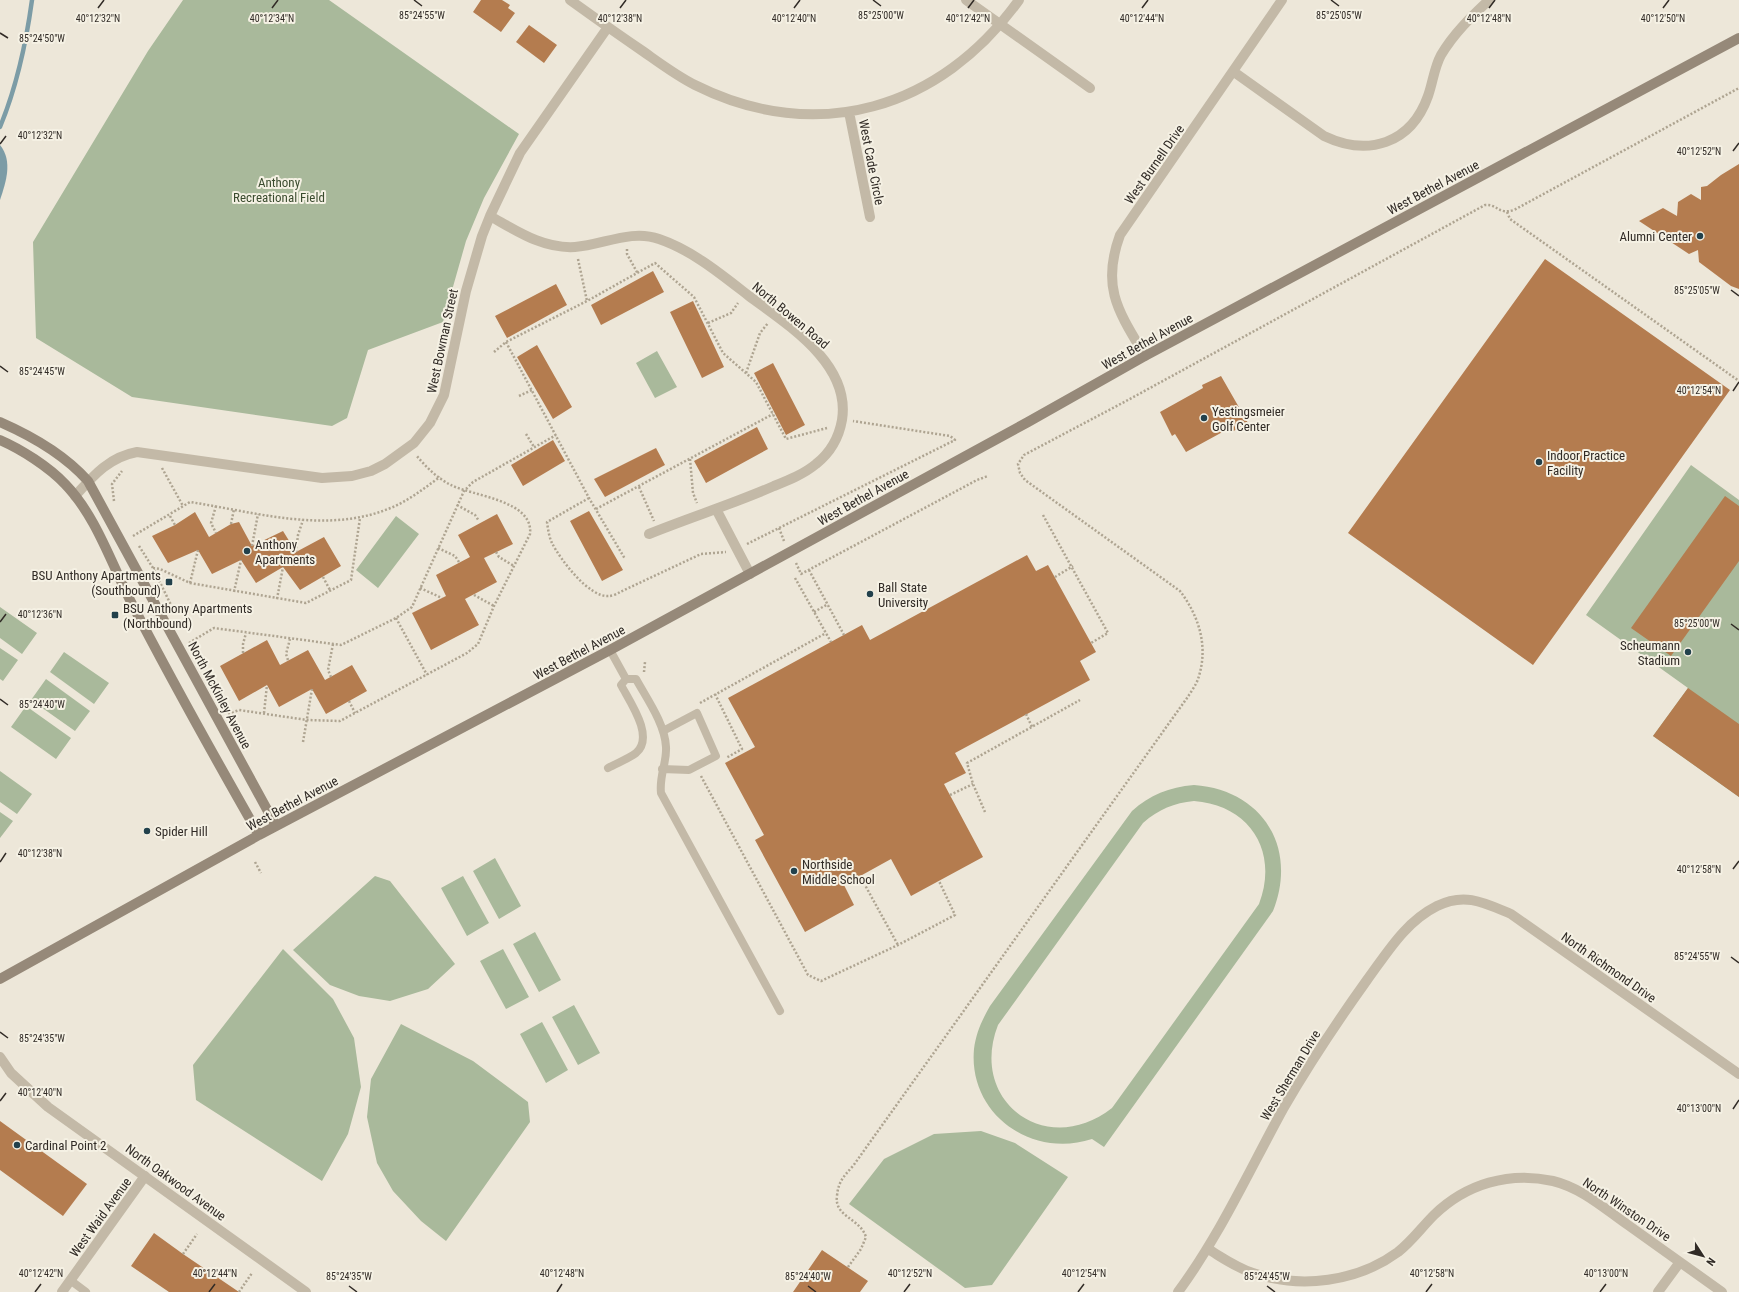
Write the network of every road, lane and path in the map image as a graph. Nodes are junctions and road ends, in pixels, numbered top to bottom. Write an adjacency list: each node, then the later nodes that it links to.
1 (570, 0): 7 (street)
2 (966, 0): 6 (street)
3 (1019, 0): 6 (street)
4 (1282, 0): 9 (street, West Burnell Drive)
5 (1489, 0): 9 (street)
6 (1001, 25): 10 (street); 12 (street)
7 (608, 28): 12 (street); 14 (street, West Bowman Street)
8 (1739, 38): 25 (main road, West Bethel Avenue)
9 (1234, 72): 25 (street, West Burnell Drive)
10 (1090, 88)
11 (1739, 88): 13 (path)
12 (849, 112): 15 (street, West Cade Circle)
13 (1507, 212): 27 (path); 153 (path)
14 (490, 216): 17 (street, North Bowen Road); 36 (street, West Bowman Street)
15 (870, 217)
16 (626, 237): 17 (street, North Bowen Road); 18 (path); 19 (street, North Bowen Road)
17 (575, 247): 20 (path)
18 (638, 274): 20 (path); 22 (path)
19 (746, 294): 21 (street, North Bowen Road); 22 (path)
20 (588, 301): 23 (path)
21 (774, 315): 26 (path); 32 (street, North Bowen Road)
22 (708, 323): 26 (path)
23 (506, 342): 24 (path); 28 (path)
24 (494, 352)
25 (1145, 356): 82 (main road, West Bethel Avenue)
26 (746, 373): 30 (path)
27 (1739, 381)
28 (532, 390): 29 (path); 34 (path)
29 (519, 396)
30 (773, 414): 32 (path); 38 (path)
31 (0, 422): 43 (main road, North McKinley Avenue)
32 (841, 423): 54 (street, North Bowen Road); 70 (path)
33 (526, 434): 37 (path)
34 (556, 435): 37 (path); 47 (path)
35 (0, 440): 46 (main road)
36 (408, 447): 42 (path); 43 (street, West Bowman Street)
37 (534, 448): 45 (path)
38 (690, 459): 44 (path); 56 (path)
39 (128, 467): 48 (path)
40 (167, 467): 50 (path)
41 (988, 476): 81 (path)
42 (440, 477): 45 (path); 59 (path)
43 (88, 481): 46 (street, West Bowman Street); 136 (main road, North McKinley Avenue)
44 (639, 488): 53 (path); 65 (path)
45 (464, 491): 49 (path); 77 (path)
46 (75, 496): 137 (main road)
47 (589, 498): 53 (path); 70 (path)
48 (115, 502)
49 (457, 505): 61 (path); 69 (path)
50 (183, 506): 51 (path); 58 (path)
51 (216, 506): 52 (path); 66 (path)
52 (234, 509): 55 (path); 62 (path)
53 (596, 509): 74 (path)
54 (716, 509): 56 (street, North Bowen Road); 70 (street)
55 (258, 514): 60 (path); 68 (path)
56 (701, 515): 65 (street, North Bowen Road)
57 (1044, 515): 78 (path)
58 (170, 516): 63 (path); 67 (path)
59 (360, 518): 60 (path); 89 (path)
60 (303, 520): 72 (path)
61 (478, 521)
62 (231, 524)
63 (175, 525)
64 (129, 529): 67 (path)
65 (654, 532)
66 (216, 533)
67 (133, 536): 80 (path)
68 (252, 546)
69 (438, 548): 76 (path); 88 (path)
70 (737, 548): 82 (street)
71 (198, 550): 87 (path)
72 (296, 552)
73 (496, 552): 77 (path)
74 (625, 559)
75 (241, 560): 90 (path)
76 (458, 562)
77 (514, 566): 95 (path)
78 (1073, 566): 85 (path); 104 (path)
79 (283, 567): 93 (path)
80 (153, 568): 87 (path); 96 (path)
81 (810, 570): 83 (path); 94 (path)
82 (750, 574): 107 (main road, West Bethel Avenue)
83 (801, 574)
84 (324, 577): 89 (path)
85 (1055, 577)
86 (795, 578): 97 (path)
87 (190, 584): 90 (path)
88 (420, 588): 92 (path); 98 (path)
89 (330, 590): 93 (path)
90 (234, 592): 93 (path)
91 (474, 595): 95 (path)
92 (442, 598)
93 (277, 599)
94 (828, 604): 97 (path); 101 (path)
95 (494, 606): 112 (path)
96 (173, 609)
97 (814, 612): 100 (path)
98 (396, 618): 105 (path); 112 (path)
99 (246, 633): 102 (path); 106 (path); 108 (path)
100 (826, 634): 103 (path); 117 (path)
101 (844, 635)
102 (290, 640): 105 (path); 109 (path)
103 (831, 642)
104 (1091, 643)
105 (333, 644): 113 (path)
106 (185, 646)
107 (610, 650): 114 (lane); 136 (main road, West Bethel Avenue)
108 (243, 653)
109 (288, 660)
110 (645, 662): 111 (path)
111 (644, 672)
112 (427, 675): 122 (path)
113 (331, 677)
114 (626, 679): 127 (lane); 130 (lane)
115 (267, 685): 121 (path)
116 (312, 689): 124 (path)
117 (715, 694): 120 (path); 129 (path)
118 (1080, 700): 126 (path)
119 (349, 701): 122 (path)
120 (697, 705)
121 (264, 713): 124 (path); 125 (path)
122 (355, 713): 124 (path)
123 (1026, 714): 126 (path)
124 (307, 720): 128 (path)
125 (229, 721)
126 (1032, 727): 133 (path)
127 (663, 731): 131 (lane); 131 (lane)
128 (303, 742)
129 (724, 759)
130 (608, 768)
131 (662, 769): 145 (lane)
132 (706, 770): 143 (path)
133 (973, 784): 134 (path); 135 (path)
134 (950, 795)
135 (985, 812)
136 (276, 826): 137 (main road, West Bethel Avenue)
137 (259, 835): 144 (main road, West Bethel Avenue)
138 (255, 862): 139 (path)
139 (260, 873)
140 (860, 876): 143 (path)
141 (939, 881): 143 (path)
142 (1455, 900): 147 (street, North Richmond Drive); 150 (street, West Sherman Drive)
143 (898, 945)
144 (0, 979)
145 (780, 1011)
146 (0, 1057): 148 (street, North Oakwood Avenue)
147 (1739, 1074)
148 (145, 1176): 155 (street, West Waid Avenue); 159 (street, North Oakwood Avenue)
149 (197, 1234): 151 (path)
150 (1208, 1248): 152 (street, North Winston Drive); 160 (street, West Sherman Drive)
151 (183, 1254)
152 (1680, 1262): 161 (street); 162 (street, North Winston Drive)
153 (848, 1267)
154 (252, 1273): 158 (path)
155 (70, 1280): 156 (street, West Waid Avenue); 157 (lane)
156 (62, 1292)
157 (86, 1292)
158 (239, 1292)
159 (306, 1292)
160 (1178, 1292)
161 (1658, 1292)
162 (1722, 1292)

